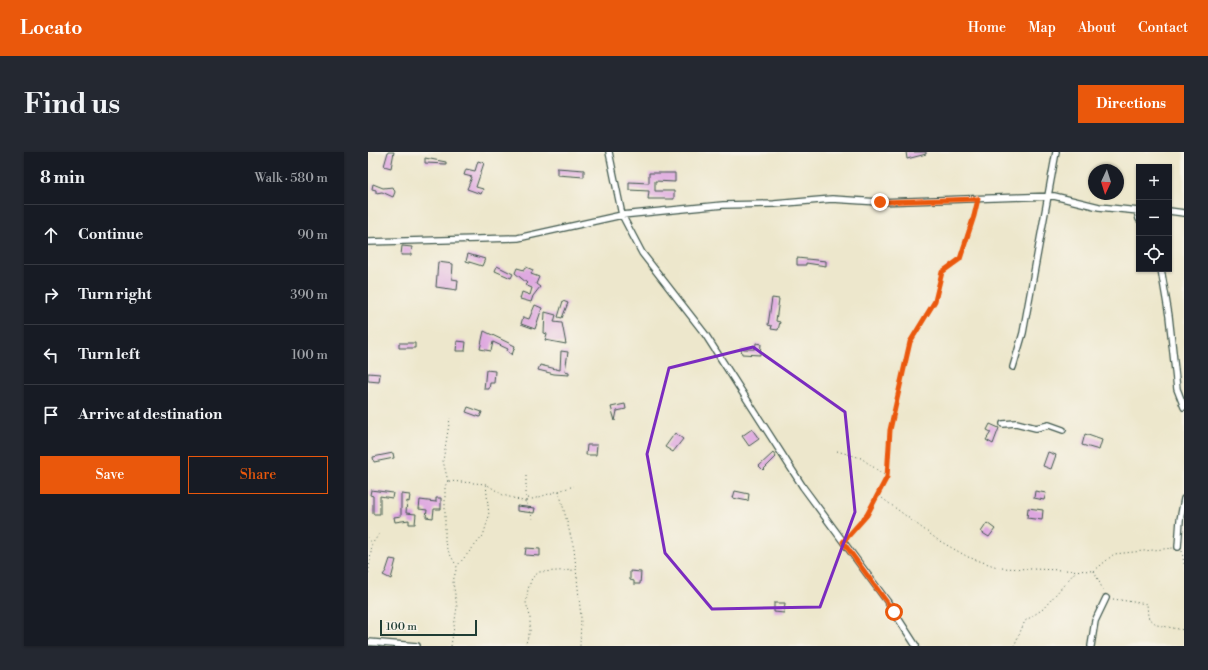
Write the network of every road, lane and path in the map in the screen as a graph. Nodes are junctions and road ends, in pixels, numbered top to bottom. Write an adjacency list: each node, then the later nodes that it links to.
1 (609, 152): 8 (street)
2 (1056, 152): 3 (street)
3 (1047, 197): 4 (street); 5 (street); 11 (street)
4 (978, 199): 8 (street); 18 (path)
5 (1136, 211)
6 (1172, 211): 7 (street)
7 (1184, 213)
8 (622, 215): 9 (street); 30 (street)
9 (368, 242)
10 (1161, 272): 12 (street)
11 (1013, 367)
12 (1184, 407)
13 (450, 418): 19 (path)
14 (1004, 424): 15 (street)
15 (1063, 430)
16 (837, 451): 18 (path)
17 (526, 476): 24 (path)
18 (887, 477): 23 (path)
19 (448, 481): 20 (path); 34 (path)
20 (486, 484): 26 (path); 34 (path)
21 (574, 486): 22 (path)
22 (559, 491): 24 (path); 35 (path)
23 (878, 495): 30 (path); 36 (path)
24 (528, 498): 26 (path)
25 (1184, 498): 32 (street)
26 (526, 502): 27 (path)
27 (533, 519)
28 (380, 533): 31 (path)
29 (368, 537): 31 (path)
30 (843, 542): 46 (street)
31 (372, 544): 38 (path)
32 (1178, 547): 33 (path); 37 (path)
33 (1184, 564)
34 (457, 566): 43 (path)
35 (576, 570): 44 (path); 45 (path)
36 (1076, 571): 37 (path); 47 (path)
37 (1094, 571): 39 (path)
38 (368, 577)
39 (1106, 598): 40 (path); 48 (street)
40 (1184, 630)
41 (368, 642): 42 (street)
42 (417, 646)
43 (451, 646)
44 (525, 646)
45 (580, 646)
46 (916, 646)
47 (1014, 646)
48 (1091, 646)

